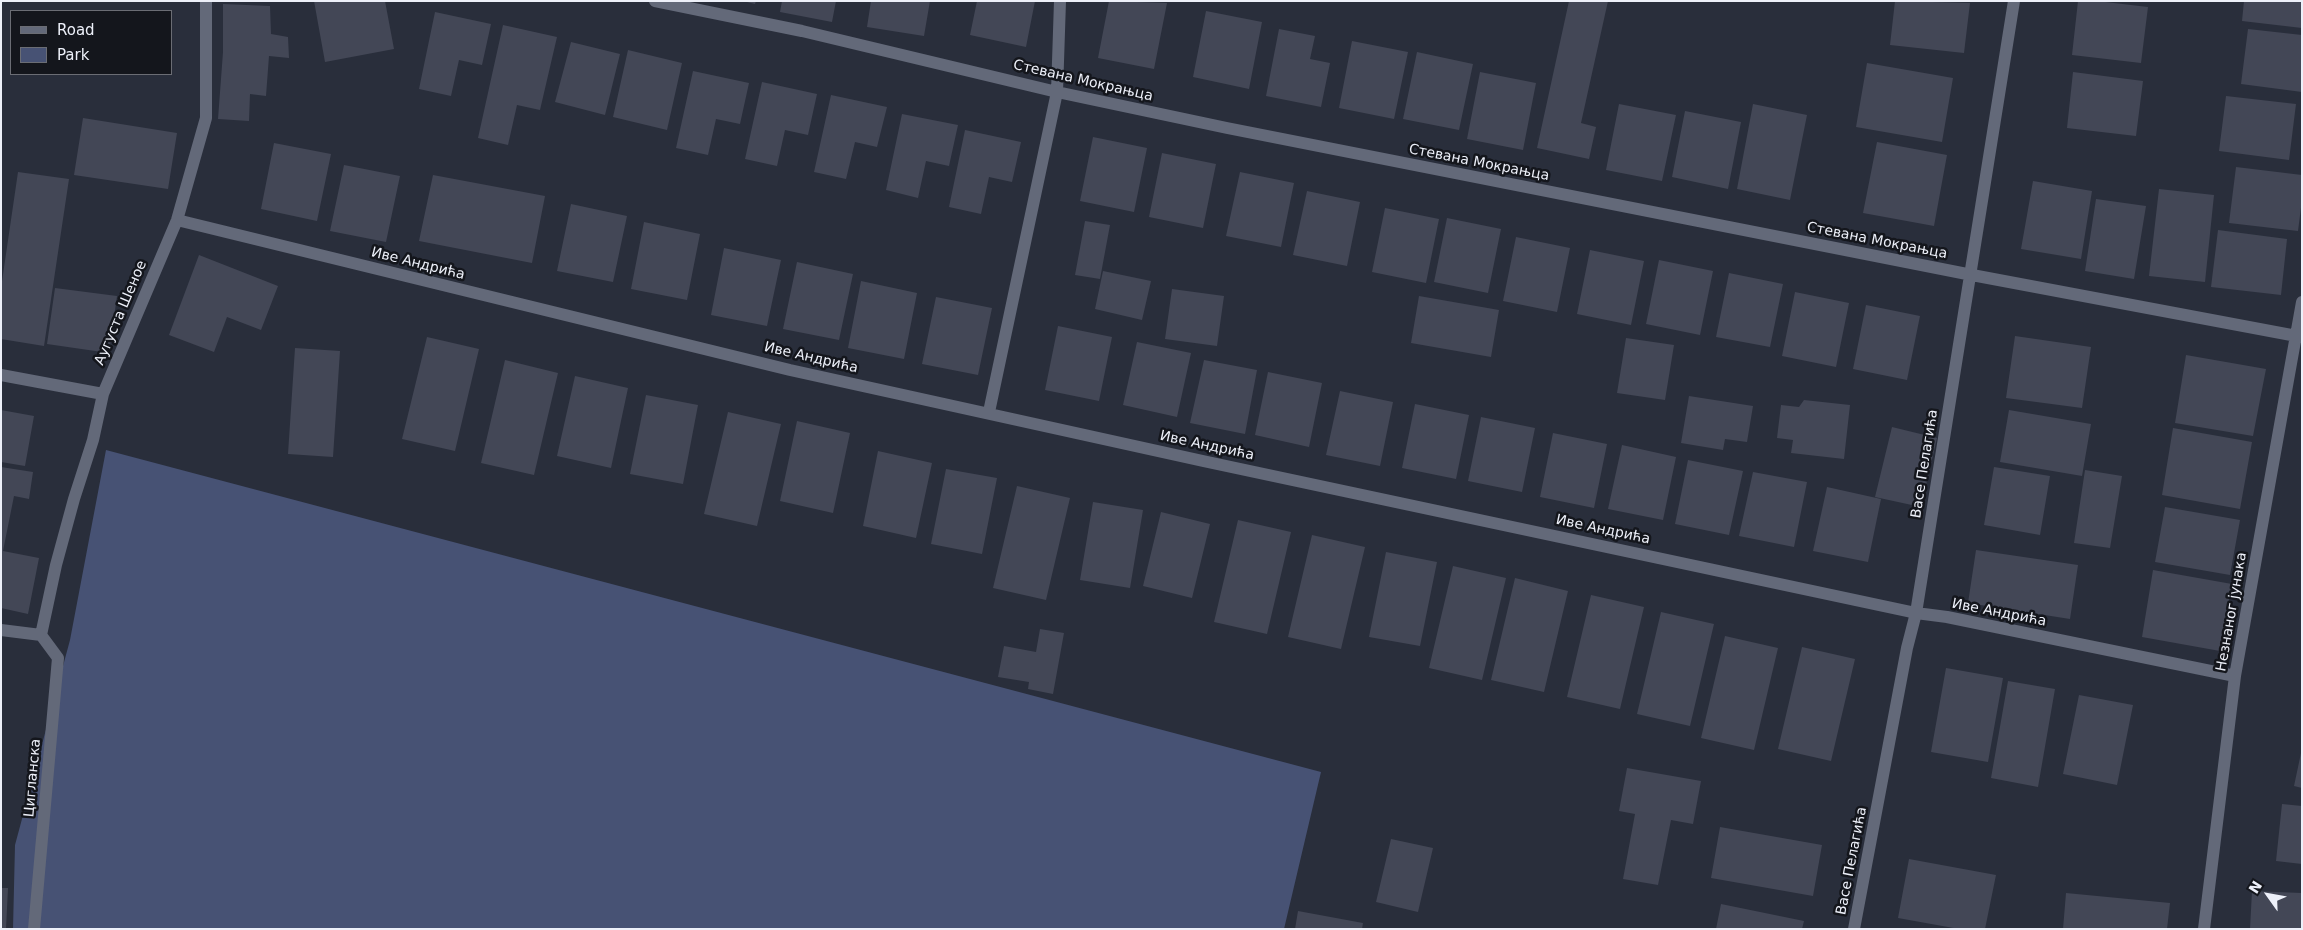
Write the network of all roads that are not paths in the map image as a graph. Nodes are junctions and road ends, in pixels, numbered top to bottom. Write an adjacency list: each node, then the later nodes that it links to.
1 (206, 1): 6 (street, Аугуста Шеное)
2 (655, 1): 5 (street, Стевана Мокрањца)
3 (1060, 1): 5 (street)
4 (2014, 1): 7 (street, Васе Пелагића)
5 (1057, 92): 7 (street, Стевана Мокрањца); 12 (street)
6 (177, 220): 11 (street, Аугуста Шеное); 12 (street, Иве Андрића)
7 (1972, 275): 9 (street, Стевана Мокрањца); 13 (street, Васе Пелагића)
8 (2302, 302): 9 (street, Незнаног јунака)
9 (2299, 337): 16 (street, Незнаног јунака)
10 (1, 375): 11 (street)
11 (103, 394): 15 (street, Аугуста Шеное)
12 (989, 412): 13 (street, Иве Андрића)
13 (1916, 613): 16 (street, Иве Андрића); 18 (street, Васе Пелагића)
14 (1, 630): 15 (street)
15 (41, 635): 17 (street, Цигланска)
16 (2236, 676): 19 (street, Незнаног јунака)
17 (34, 929)
18 (1854, 929)
19 (2204, 929)

